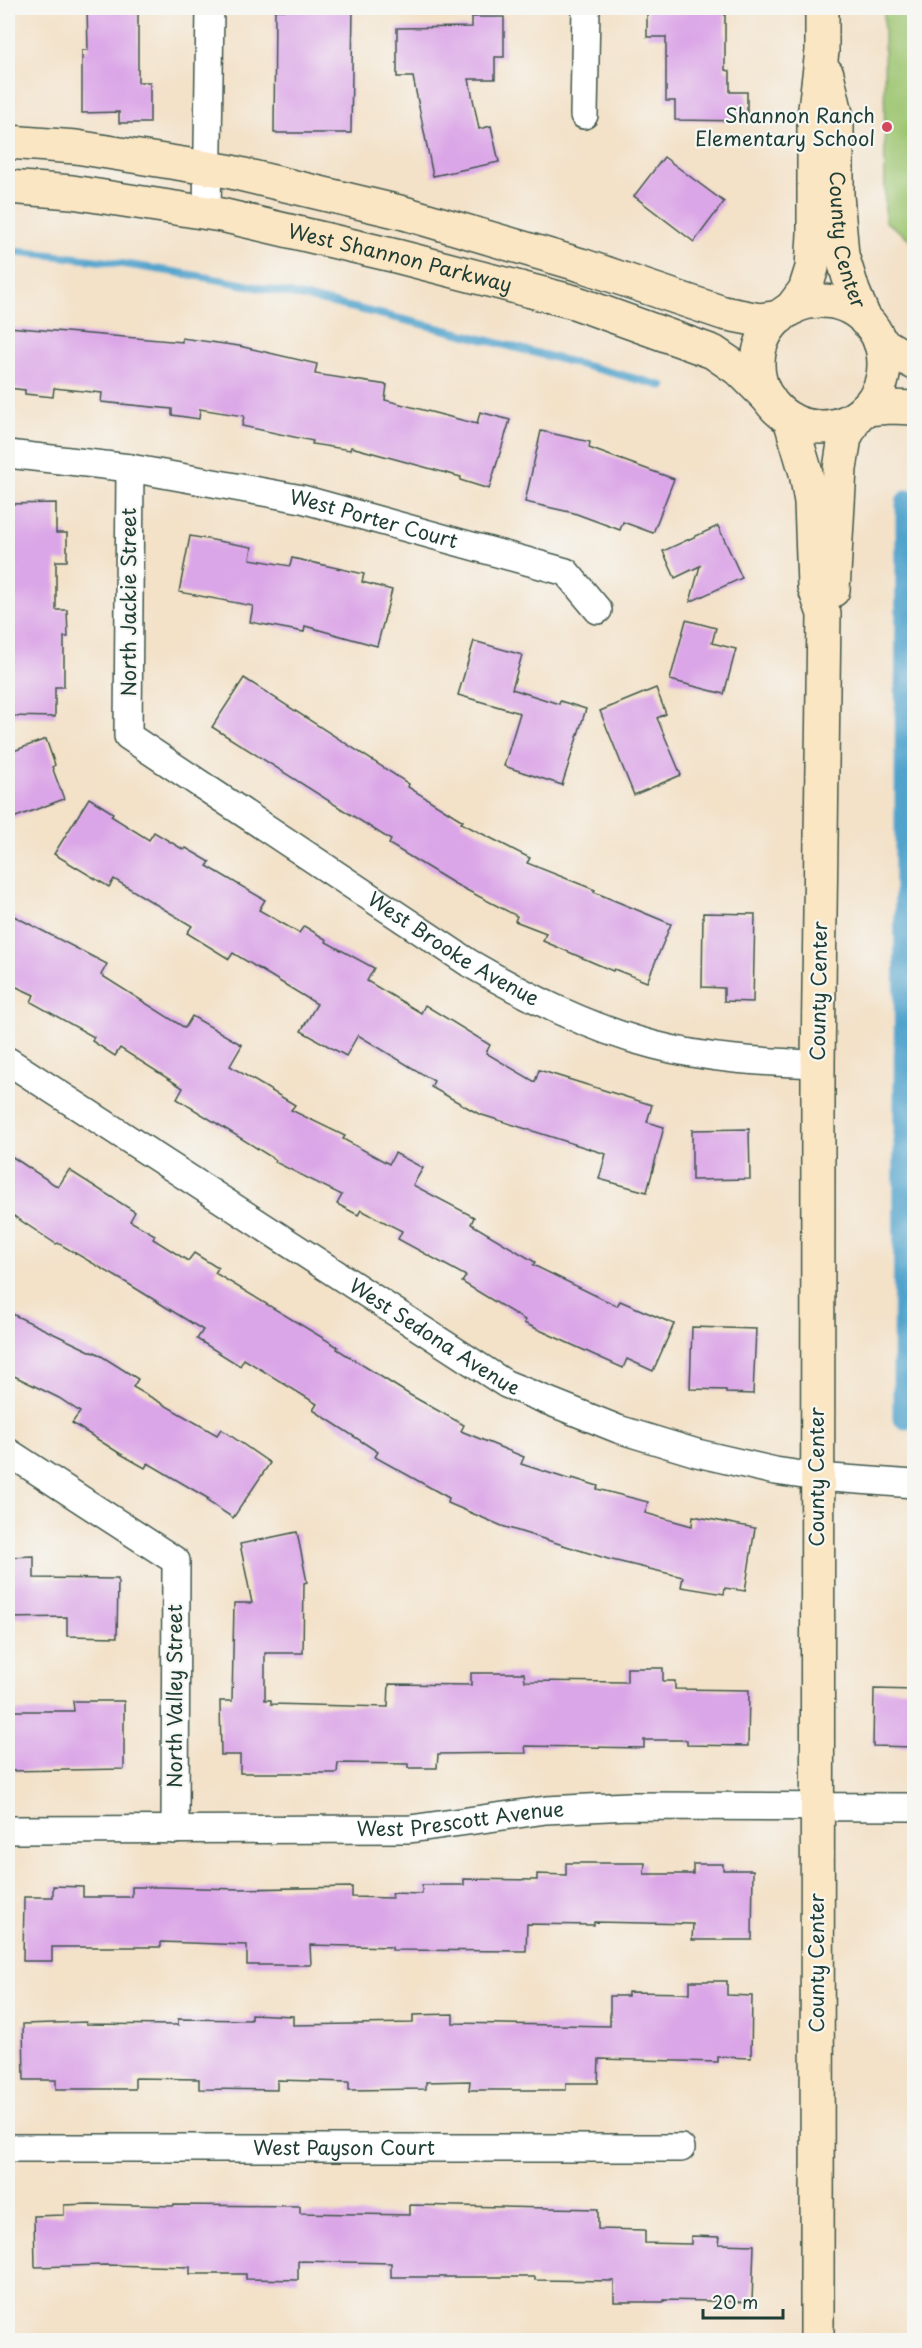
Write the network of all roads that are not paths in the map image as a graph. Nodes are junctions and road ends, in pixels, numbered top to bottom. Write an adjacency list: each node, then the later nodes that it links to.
1 (210, 8): 7 (street)
2 (586, 8): 5 (street)
3 (822, 8): 4 (street, County Center)
4 (822, 51): 10 (street, County Center); 11 (street, County Center)
5 (584, 115)
6 (8, 142): 7 (street, West Shannon Parkway)
7 (208, 168): 9 (street); 10 (street, West Shannon Parkway)
8 (8, 187): 9 (street, West Shannon Parkway)
9 (207, 213): 14 (street, West Shannon Parkway)
10 (785, 314): 11 (street); 14 (street)
11 (873, 331): 12 (street); 15 (street)
12 (915, 363)
13 (915, 408): 15 (street)
14 (780, 409): 15 (street); 19 (street, County Center)
15 (860, 413): 19 (street, County Center)
16 (8, 454): 17 (street, West Porter Court)
17 (130, 468): 18 (street, West Porter Court); 20 (street, North Jackie Street)
18 (598, 610)
19 (824, 614): 22 (street, County Center)
20 (128, 736): 22 (street, West Brooke Avenue)
21 (8, 1061): 24 (street, West Sedona Avenue)
22 (818, 1064): 24 (street, County Center)
23 (8, 1452): 29 (street, North Valley Street)
24 (817, 1477): 25 (street, West Sedona Avenue); 27 (street, County Center)
25 (915, 1484)
26 (915, 1807): 27 (street, West Prescott Avenue)
27 (817, 1808): 29 (street, West Prescott Avenue); 32 (street, County Center)
28 (8, 1830): 29 (street, West Prescott Avenue)
29 (174, 1830)
30 (8, 2148): 31 (street, West Payson Court)
31 (681, 2148)
32 (817, 2340)

